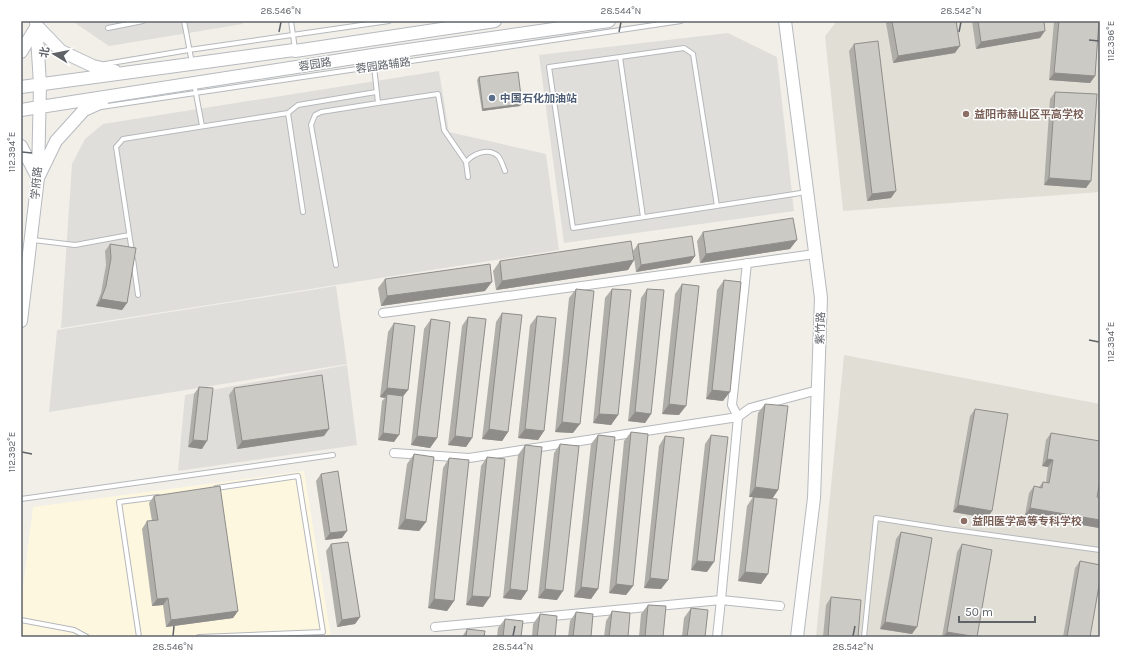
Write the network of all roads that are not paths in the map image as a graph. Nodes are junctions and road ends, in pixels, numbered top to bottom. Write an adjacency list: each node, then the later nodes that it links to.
1 (143, 21): 10 (lane)
2 (184, 21): 12 (lane)
3 (291, 21): 11 (lane)
4 (389, 21): 11 (lane)
5 (495, 21): 13 (street, 蓉园路)
6 (608, 21): 16 (street, 蓉园路)
7 (681, 21): 16 (lane, 蓉园路辅路)
8 (785, 21): 36 (street, 紫竹路)
9 (36, 23): 14 (street); 18 (street); 20 (street, 学府路)
10 (108, 28)
11 (293, 35): 12 (lane); 13 (lane)
12 (189, 50): 17 (lane); 18 (lane)
13 (295, 51): 17 (street, 蓉园路)
14 (21, 52)
15 (620, 57): 37 (lane); 39 (lane); 39 (lane)
16 (373, 61): 22 (street, 蓉园路); 23 (lane)
17 (192, 64): 19 (street, 蓉园路)
18 (93, 66): 19 (street)
19 (122, 73): 20 (street, 蓉园路)
20 (40, 84): 21 (street, 蓉园路); 26 (street, 学府路)
21 (21, 87)
22 (195, 88): 24 (street, 蓉园路); 28 (lane); 30 (lane)
23 (376, 92): 25 (lane); 29 (lane)
24 (121, 94): 26 (street, 蓉园路); 28 (street)
25 (378, 102): 32 (lane); 44 (lane)
26 (40, 107): 27 (street, 蓉园路); 35 (street, 学府路)
27 (21, 110)
28 (84, 110): 35 (street)
29 (288, 113): 30 (lane); 38 (lane)
30 (202, 126): 40 (lane)
31 (21, 146): 35 (street)
32 (466, 162): 33 (lane); 34 (lane)
33 (505, 171)
34 (468, 176)
35 (38, 178): 41 (street, 学府路)
36 (807, 192): 37 (lane); 42 (street, 紫竹路)
37 (717, 206): 39 (lane)
38 (304, 212)
39 (643, 217)
40 (129, 235): 41 (lane); 45 (lane)
41 (30, 240): 47 (street, 学府路)
42 (815, 254): 43 (street); 48 (street, 紫竹路)
43 (747, 263): 46 (street); 49 (street)
44 (336, 265)
45 (138, 295)
46 (383, 313)
47 (21, 321)
48 (818, 390): 49 (street); 64 (street, 紫竹路)
49 (738, 417): 50 (street); 56 (street)
50 (394, 453)
51 (334, 456): 54 (lane)
52 (212, 489): 62 (lane)
53 (166, 496): 61 (lane)
54 (21, 499)
55 (1100, 550): 65 (lane)
56 (721, 600): 57 (street); 59 (street); 63 (street)
57 (780, 606)
58 (21, 620): 60 (lane)
59 (435, 627)
60 (87, 637)
61 (139, 637)
62 (199, 637)
63 (716, 637)
64 (797, 637)
65 (864, 637)

